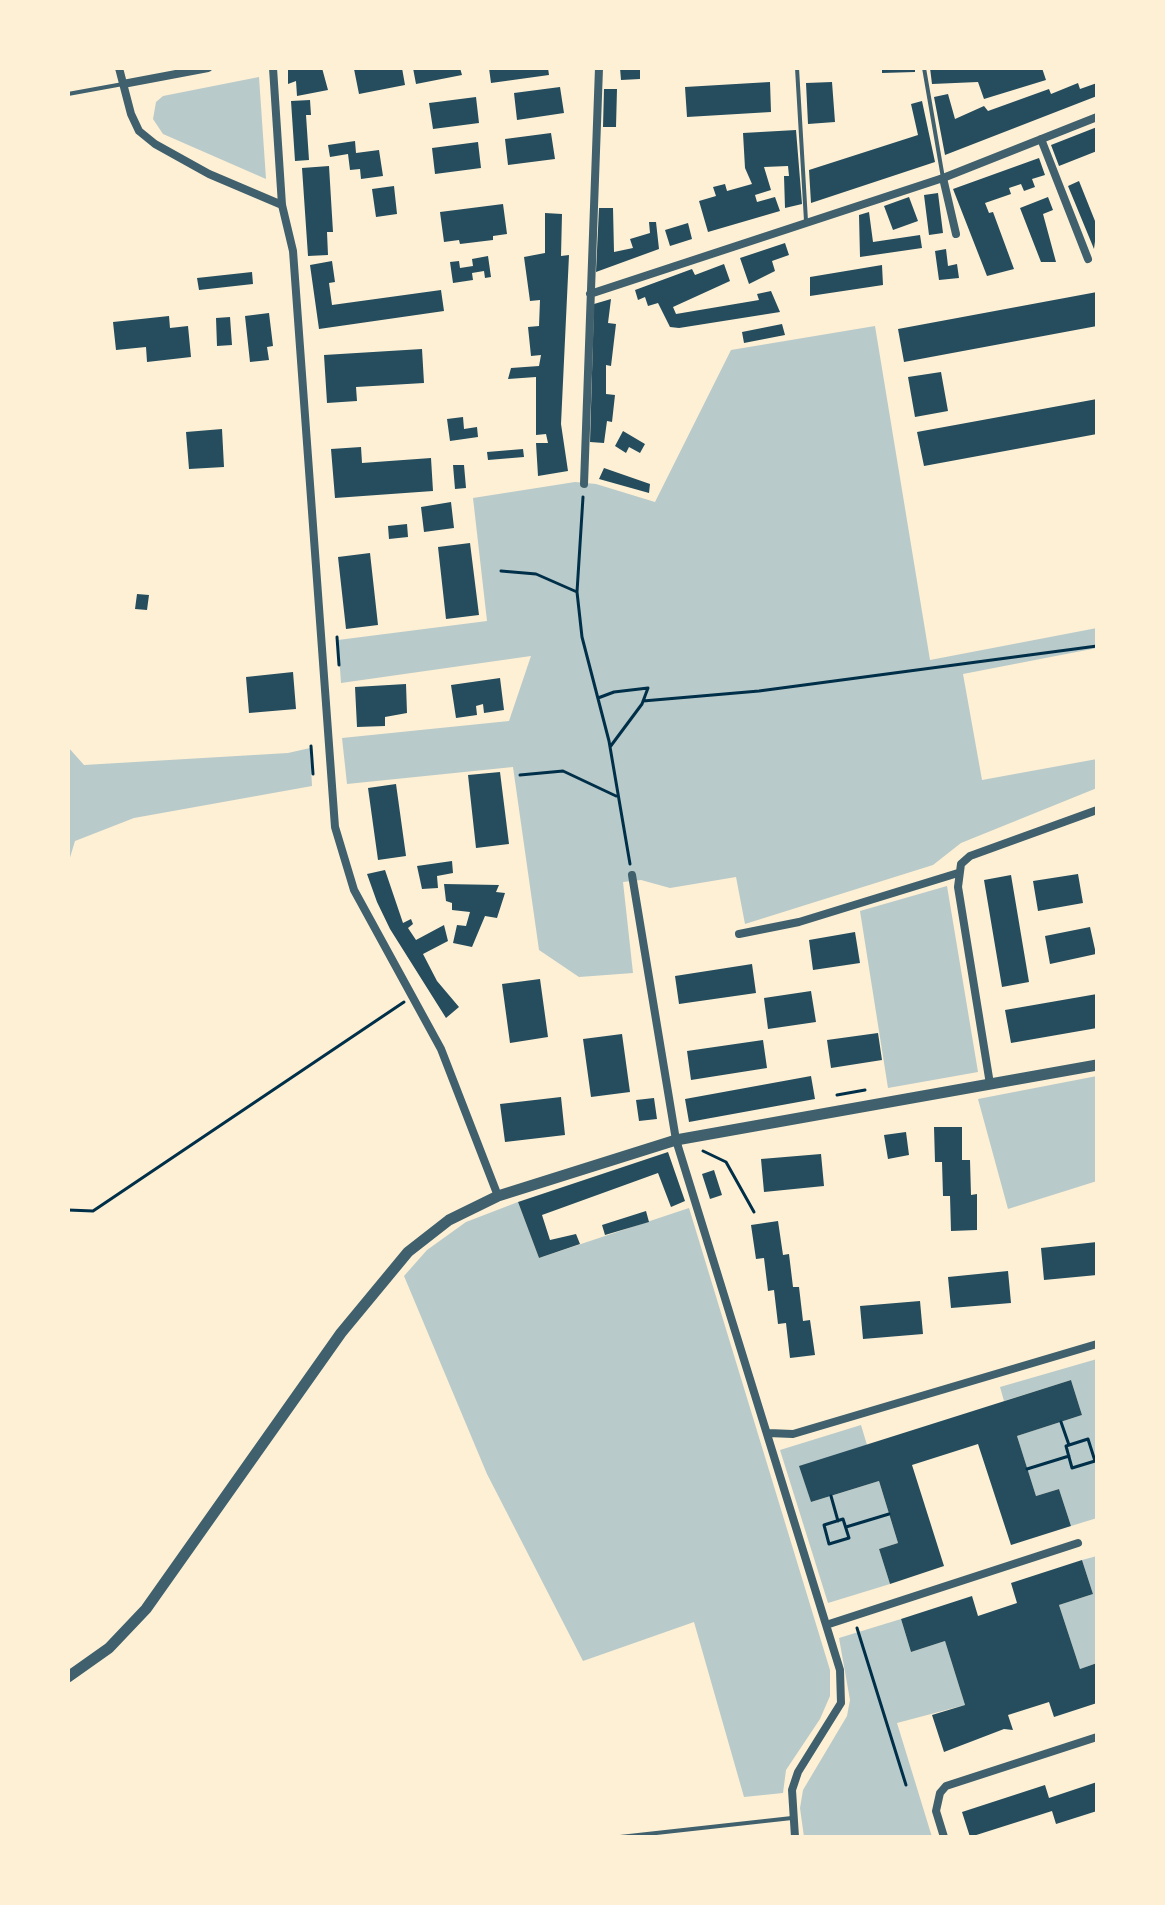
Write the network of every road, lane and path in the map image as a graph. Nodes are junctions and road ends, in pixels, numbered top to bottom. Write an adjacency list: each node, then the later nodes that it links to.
1 (119, 68): 7 (street)
2 (208, 68): 7 (street)
3 (273, 68): 12 (street)
4 (599, 68): 16 (street)
5 (797, 68): 13 (lane)
6 (924, 68): 11 (lane)
7 (123, 84): 8 (lane); 12 (street)
8 (68, 94)
9 (1097, 117): 10 (street)
10 (1041, 139): 11 (street); 15 (street)
11 (943, 178): 13 (street); 14 (street)
12 (282, 205): 34 (street)
13 (806, 222): 16 (street)
14 (956, 234)
15 (1088, 259)
16 (590, 294): 17 (street)
17 (584, 484): 19 (path)
18 (501, 571): 19 (path)
19 (577, 592): 23 (path)
20 (337, 637): 22 (path)
21 (1097, 646): 24 (path)
22 (339, 665)
23 (598, 698): 24 (path); 26 (path)
24 (643, 701): 26 (path)
25 (311, 746): 27 (path)
26 (610, 747): 29 (path)
27 (313, 774)
28 (520, 775): 29 (path)
29 (616, 796): 32 (path)
30 (1097, 810): 31 (street)
31 (958, 873): 33 (street); 36 (street)
32 (632, 875): 39 (street)
33 (739, 934)
34 (411, 999): 41 (street); 42 (path)
35 (1097, 1065): 36 (street)
36 (990, 1084): 39 (street)
37 (865, 1090): 38 (path)
38 (837, 1095)
39 (676, 1140): 41 (street); 46 (street)
40 (703, 1151): 43 (path)
41 (498, 1196): 57 (street)
42 (68, 1210)
43 (754, 1212)
44 (1097, 1344): 46 (street)
45 (1061, 1422): 47 (path)
46 (768, 1433): 56 (street)
47 (1069, 1445): 48 (path); 48 (path)
48 (1069, 1456): 49 (path)
49 (1027, 1469)
50 (831, 1496): 52 (path)
51 (889, 1514): 53 (path)
52 (838, 1521): 53 (path); 53 (path)
53 (846, 1527)
54 (1078, 1543): 55 (street)
55 (853, 1616): 56 (street); 59 (path)
56 (826, 1625): 60 (street)
57 (68, 1677)
58 (1097, 1737): 63 (street)
59 (906, 1785)
60 (792, 1818): 61 (lane); 62 (street)
61 (620, 1837)
62 (795, 1837)
63 (944, 1837)

